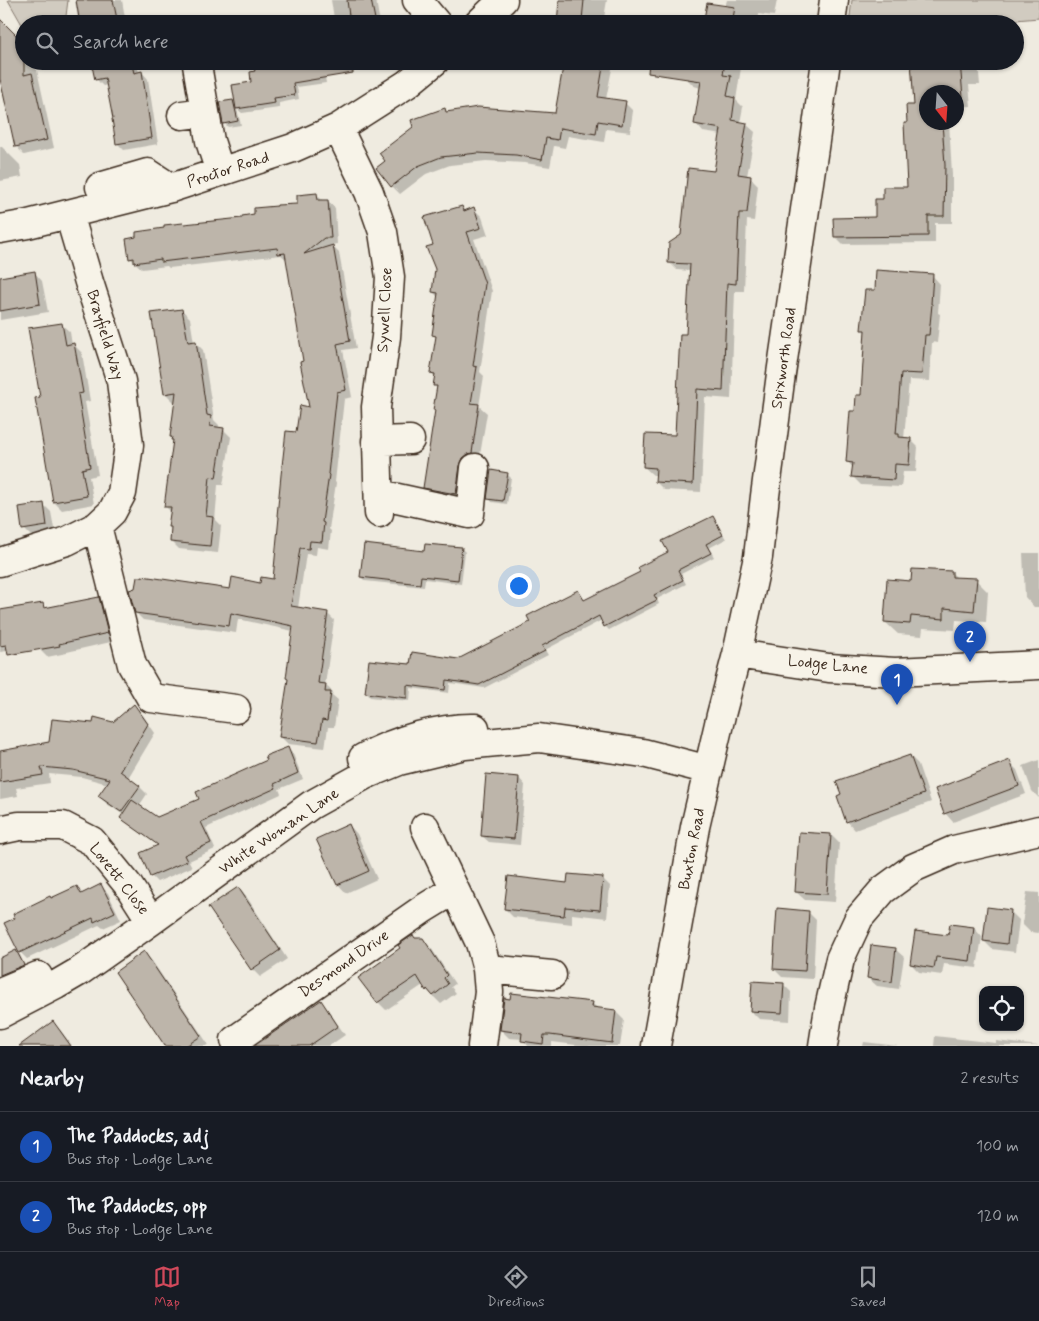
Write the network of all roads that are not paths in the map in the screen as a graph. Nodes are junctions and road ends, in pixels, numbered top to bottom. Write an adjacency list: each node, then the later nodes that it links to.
1 (417, 0): 4 (street)
2 (503, 0): 5 (street)
3 (834, 0): 6 (street)
4 (430, 15)
5 (487, 15)
6 (832, 15)
7 (197, 70): 11 (street)
8 (424, 70): 10 (street, Proctor Road)
9 (825, 70): 21 (street, Spixworth Road)
10 (338, 128): 11 (street, Proctor Road); 17 (street, Sywell Close)
11 (220, 172): 12 (street, Proctor Road)
12 (171, 188): 13 (street, Proctor Road); 14 (street)
13 (69, 214): 14 (street, Proctor Road); 19 (street, Brayfield Way)
14 (28, 224): 15 (street, Proctor Road)
15 (0, 229)
16 (410, 440): 17 (street)
17 (376, 441): 18 (street, Sywell Close)
18 (475, 468)
19 (97, 526): 20 (street, Brayfield Way); 23 (street)
20 (0, 562)
21 (737, 654): 22 (street, Lodge Lane); 24 (street, Buxton Road)
22 (1039, 665)
23 (236, 709)
24 (709, 770): 29 (street, White Woman Lane); 37 (street, Buxton Road)
25 (425, 827): 28 (street)
26 (0, 830): 29 (street, Lovett Close)
27 (1039, 830): 38 (street)
28 (454, 890): 31 (street); 35 (street, Desmond Drive)
29 (151, 921): 30 (street, White Woman Lane)
30 (125, 939): 33 (street); 34 (street, White Woman Lane)
31 (487, 969): 32 (street); 36 (street)
32 (552, 975)
33 (0, 992)
34 (0, 1014)
35 (241, 1041)
36 (486, 1041)
37 (656, 1046)
38 (823, 1046)

